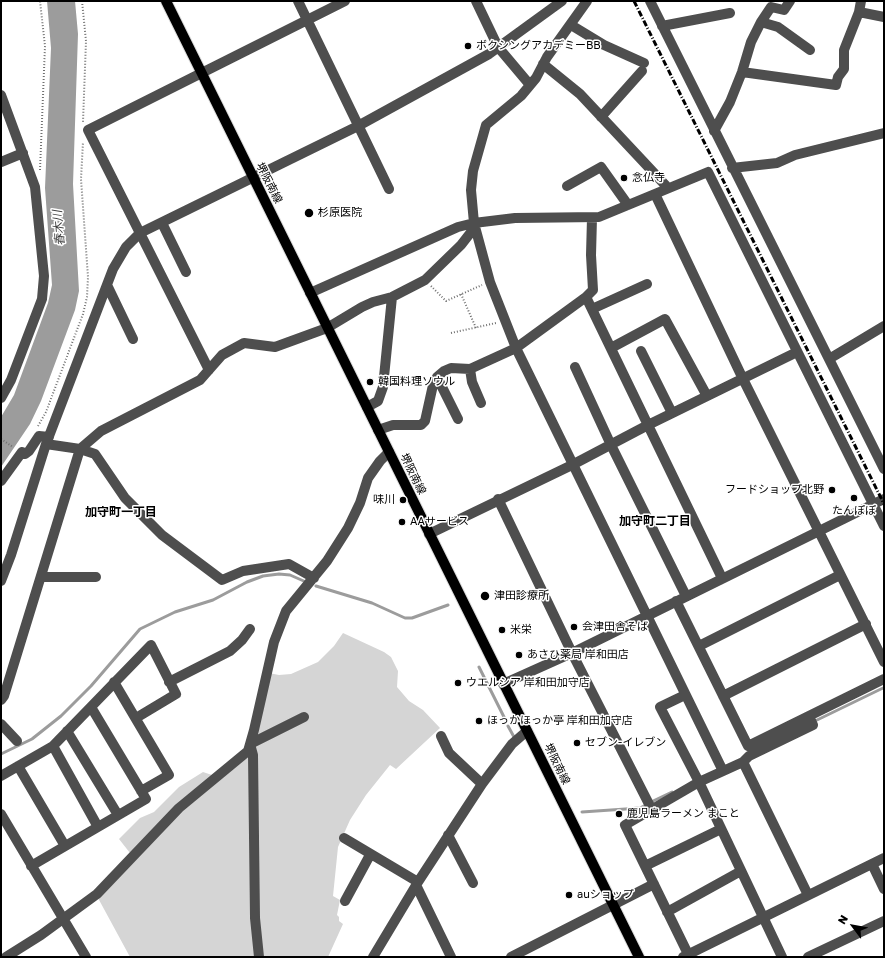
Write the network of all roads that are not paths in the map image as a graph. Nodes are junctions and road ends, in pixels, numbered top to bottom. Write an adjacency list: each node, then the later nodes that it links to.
1 (166, 1): 21 (main road, 堺阪南線)
2 (298, 1): 13 (street)
3 (345, 1): 13 (street)
4 (476, 1): 17 (street)
5 (562, 1): 17 (street)
6 (587, 1): 15 (street)
7 (650, 1): 16 (street)
8 (790, 1): 14 (street)
9 (861, 1): 10 (street)
10 (859, 12): 12 (street); 20 (street)
11 (730, 13): 16 (street)
12 (884, 17)
13 (307, 20): 21 (street); 25 (street)
14 (761, 22): 18 (street); 20 (street)
15 (571, 25): 19 (street); 24 (street)
16 (662, 26): 26 (street)
17 (498, 47): 22 (street); 25 (street)
18 (810, 50)
19 (543, 64): 22 (street); 24 (street)
20 (742, 72): 26 (street)
21 (201, 74): 31 (main road, 堺阪南線); 40 (street)
22 (530, 85): 39 (street)
23 (1, 95): 28 (street)
24 (601, 117): 33 (street)
25 (358, 126): 31 (street); 34 (street)
26 (714, 131): 30 (street)
27 (884, 133): 30 (street)
28 (23, 153): 29 (street); 63 (street)
29 (1, 162)
30 (732, 168): 55 (street)
31 (253, 179): 38 (street); 44 (main road, 堺阪南線)
32 (567, 186): 36 (street)
33 (668, 188): 35 (street); 54 (street)
34 (389, 189)
35 (655, 194): 36 (street); 60 (street)
36 (628, 205): 37 (street)
37 (592, 218): 39 (street); 46 (street)
38 (162, 223): 40 (street); 41 (street)
39 (474, 225): 44 (street); 45 (street); 51 (street)
40 (140, 233): 43 (street); 58 (street)
41 (186, 272)
42 (647, 284): 47 (street)
43 (107, 285): 50 (street); 69 (street)
44 (310, 293): 49 (main road, 堺阪南線)
45 (392, 296): 49 (street); 64 (street)
46 (586, 297): 47 (street); 51 (street)
47 (592, 309): 52 (street)
48 (884, 326): 55 (street)
49 (327, 328): 58 (street); 64 (main road, 堺阪南線)
50 (133, 339)
51 (516, 348): 57 (street); 73 (street)
52 (611, 348): 61 (street); 67 (street)
53 (641, 351): 65 (street)
54 (797, 352): 60 (street); 78 (street)
55 (829, 359): 74 (street)
56 (575, 367): 70 (street)
57 (470, 369): 59 (street); 62 (street)
58 (209, 370): 71 (street)
59 (437, 377): 66 (street); 68 (street)
60 (743, 379): 61 (street); 80 (street)
61 (707, 396): 65 (street)
62 (482, 397)
63 (1, 398)
64 (367, 407): 68 (main road, 堺阪南線)
65 (672, 413): 67 (street)
66 (458, 418)
67 (648, 425): 70 (street); 86 (street)
68 (378, 430): 72 (main road, 堺阪南線)
69 (47, 441): 71 (street); 75 (street); 87 (street)
70 (611, 445): 73 (street); 88 (street)
71 (80, 449): 83 (street); 85 (street)
72 (389, 452): 81 (main road, 堺阪南線); 85 (street)
73 (572, 465): 76 (street); 90 (street)
74 (884, 469)
75 (1, 481)
76 (498, 499): 81 (street); 94 (street)
77 (884, 499): 78 (street)
78 (873, 504): 79 (street); 80 (street)
79 (884, 526)
80 (820, 530): 82 (street); 86 (street)
81 (429, 534): 99 (main road, 堺阪南線)
82 (840, 575): 91 (street); 93 (street)
83 (41, 577): 84 (street); 102 (street)
84 (96, 577)
85 (314, 578): 112 (street)
86 (722, 578): 88 (street)
87 (1, 580)
88 (686, 596): 89 (street)
89 (676, 601): 90 (street); 93 (street)
90 (646, 616): 94 (street); 100 (street)
91 (866, 624): 95 (street); 101 (street)
92 (250, 629): 98 (street)
93 (699, 646): 101 (street)
94 (572, 653): 99 (street); 121 (street)
95 (884, 662)
96 (884, 679): 104 (street)
97 (114, 682): 98 (street); 103 (street); 106 (street)
98 (169, 682): 106 (street)
99 (503, 684): 109 (main road, 堺阪南線)
100 (685, 695): 116 (street); 118 (street)
101 (723, 696): 104 (street)
102 (1, 700)
103 (91, 707): 108 (street); 120 (street)
104 (809, 716): 114 (street)
105 (304, 717): 112 (street)
106 (136, 718): 120 (street)
107 (1, 724): 111 (street)
108 (67, 731): 113 (street); 123 (street)
109 (527, 731): 119 (street); 141 (main road, 堺阪南線)
110 (441, 736): 119 (street)
111 (17, 741)
112 (250, 744): 144 (street); 149 (street)
113 (52, 746): 115 (street); 124 (street)
114 (743, 762): 116 (street); 139 (street)
115 (18, 766): 117 (street); 128 (street)
116 (723, 771): 118 (street)
117 (1, 776)
118 (699, 782): 121 (street); 125 (street)
119 (482, 784): 126 (street)
120 (141, 791): 123 (street)
121 (652, 810): 133 (street)
122 (1, 814): 132 (street)
123 (118, 815): 124 (street)
124 (98, 827): 128 (street)
125 (721, 829): 133 (street); 134 (street)
126 (448, 835): 135 (street); 136 (street)
127 (344, 838): 129 (street)
128 (65, 846): 132 (street)
129 (370, 855): 136 (street); 140 (street)
130 (884, 858): 131 (street)
131 (872, 864): 138 (street); 139 (street)
132 (31, 866): 144 (street)
133 (645, 866): 137 (street)
134 (741, 871): 142 (street); 143 (street)
135 (473, 877)
136 (417, 884): 150 (street); 151 (street)
137 (654, 884): 141 (street); 142 (street)
138 (884, 889)
139 (808, 895): 143 (street)
140 (345, 901)
141 (613, 904): 152 (street); 153 (main road, 堺阪南線)
142 (666, 912): 146 (street)
143 (763, 917): 146 (street); 154 (street)
144 (64, 918): 147 (street); 148 (street)
145 (884, 921): 155 (street)
146 (685, 956)
147 (6, 957)
148 (86, 957)
149 (259, 957)
150 (373, 957)
151 (451, 957)
152 (511, 957)
153 (639, 957)
154 (782, 957)
155 (808, 957)

